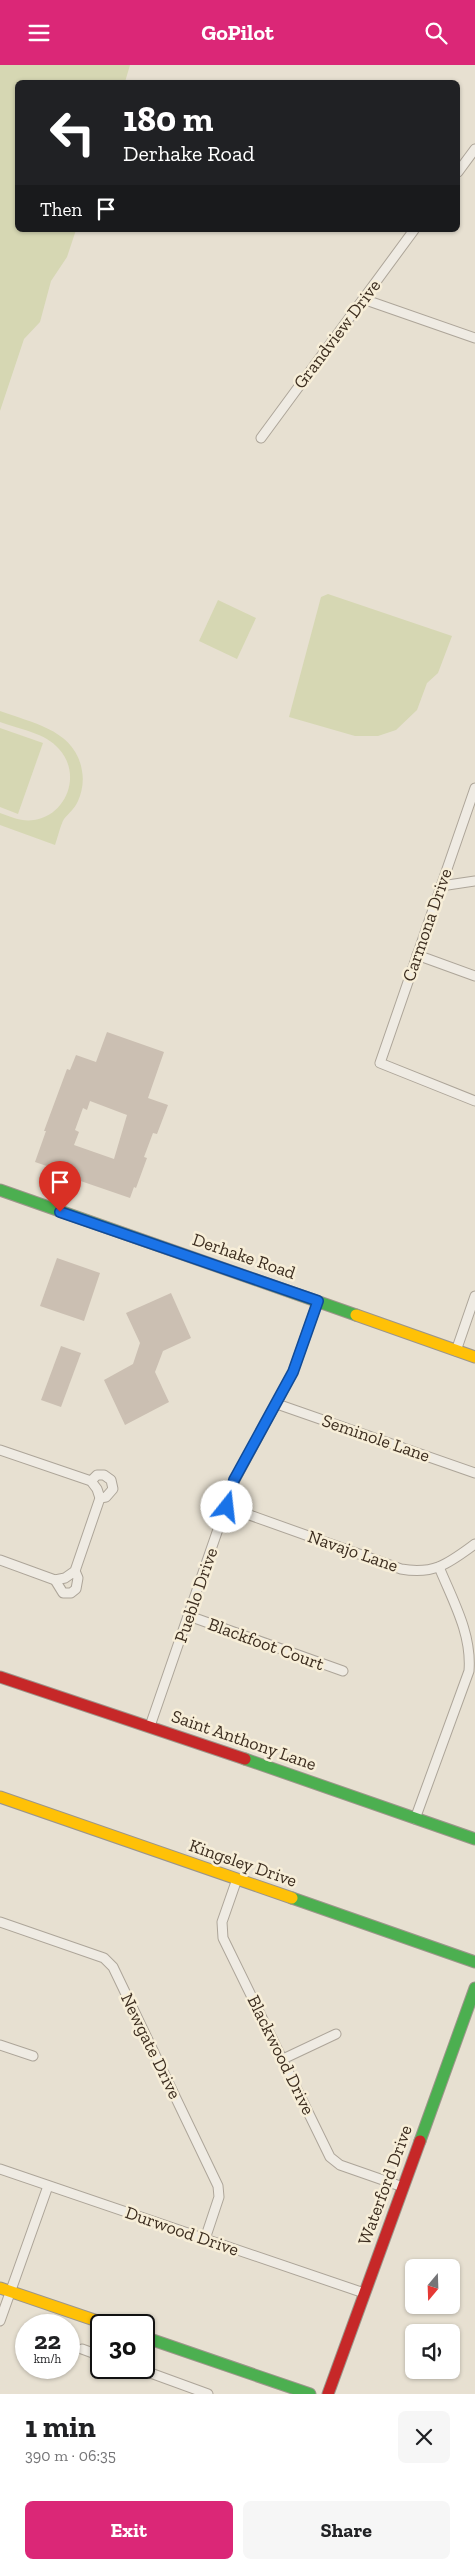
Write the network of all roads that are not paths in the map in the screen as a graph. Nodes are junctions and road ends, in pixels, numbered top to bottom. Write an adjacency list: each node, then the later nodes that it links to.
1 (475, 149): 2 (street)
2 (460, 169)
3 (413, 232): 4 (street, Grandview Drive)
4 (363, 299): 5 (street); 6 (street, Grandview Drive)
5 (475, 338)
6 (260, 438)
7 (475, 788): 9 (street, Carmona Drive)
8 (475, 881): 9 (street)
9 (441, 886): 10 (street, Carmona Drive)
10 (417, 955): 11 (street); 12 (street, Carmona Drive)
11 (475, 976)
12 (475, 1101)
13 (0, 1190): 15 (street, Derhake Road)
14 (475, 1296): 16 (street)
15 (318, 1301): 16 (street, Derhake Road); 18 (street, Pueblo Drive)
16 (456, 1351): 17 (street, Derhake Road)
17 (475, 1357)
18 (277, 1404): 20 (street, Seminole Lane); 23 (street, Pueblo Drive)
19 (0, 1451): 21 (street)
20 (475, 1473)
21 (91, 1481): 22 (street); 22 (street)
22 (100, 1498): 27 (street)
23 (227, 1507): 26 (street, Navajo Lane); 29 (street, Pueblo Drive)
24 (475, 1544): 26 (street, Navajo Lane)
25 (0, 1560): 28 (street)
26 (439, 1567): 34 (street)
27 (75, 1571): 28 (street); 28 (street)
28 (55, 1580)
29 (189, 1616): 30 (street, Blackfoot Court); 32 (street, Pueblo Drive)
30 (343, 1671)
31 (0, 1677): 32 (street, Saint Anthony Lane)
32 (150, 1726): 34 (street, Saint Anthony Lane)
33 (0, 1797): 36 (street, Kingsley Drive)
34 (415, 1819): 35 (street, Saint Anthony Lane)
35 (475, 1839)
36 (237, 1879): 38 (street, Kingsley Drive); 43 (street, Blackwood Drive)
37 (0, 1922): 47 (street, Newgate Drive)
38 (475, 1962)
39 (475, 1988): 46 (street, Waterford Drive)
40 (336, 2034): 43 (street)
41 (0, 2045): 42 (street)
42 (33, 2056)
43 (283, 2059): 46 (street, Blackwood Drive)
44 (0, 2169): 45 (street, Durwood Drive)
45 (48, 2186): 47 (street, Durwood Drive); 48 (street)
46 (403, 2187): 49 (street, Waterford Drive)
47 (205, 2239): 49 (street, Durwood Drive)
48 (5, 2290): 50 (street); 51 (street)
49 (364, 2293): 58 (street, Waterford Drive)
50 (90, 2319)
51 (0, 2321)
52 (155, 2341): 57 (street)
53 (82, 2349): 54 (street)
54 (90, 2352)
55 (155, 2375): 56 (street)
56 (208, 2394)
57 (310, 2394)
58 (328, 2394)

